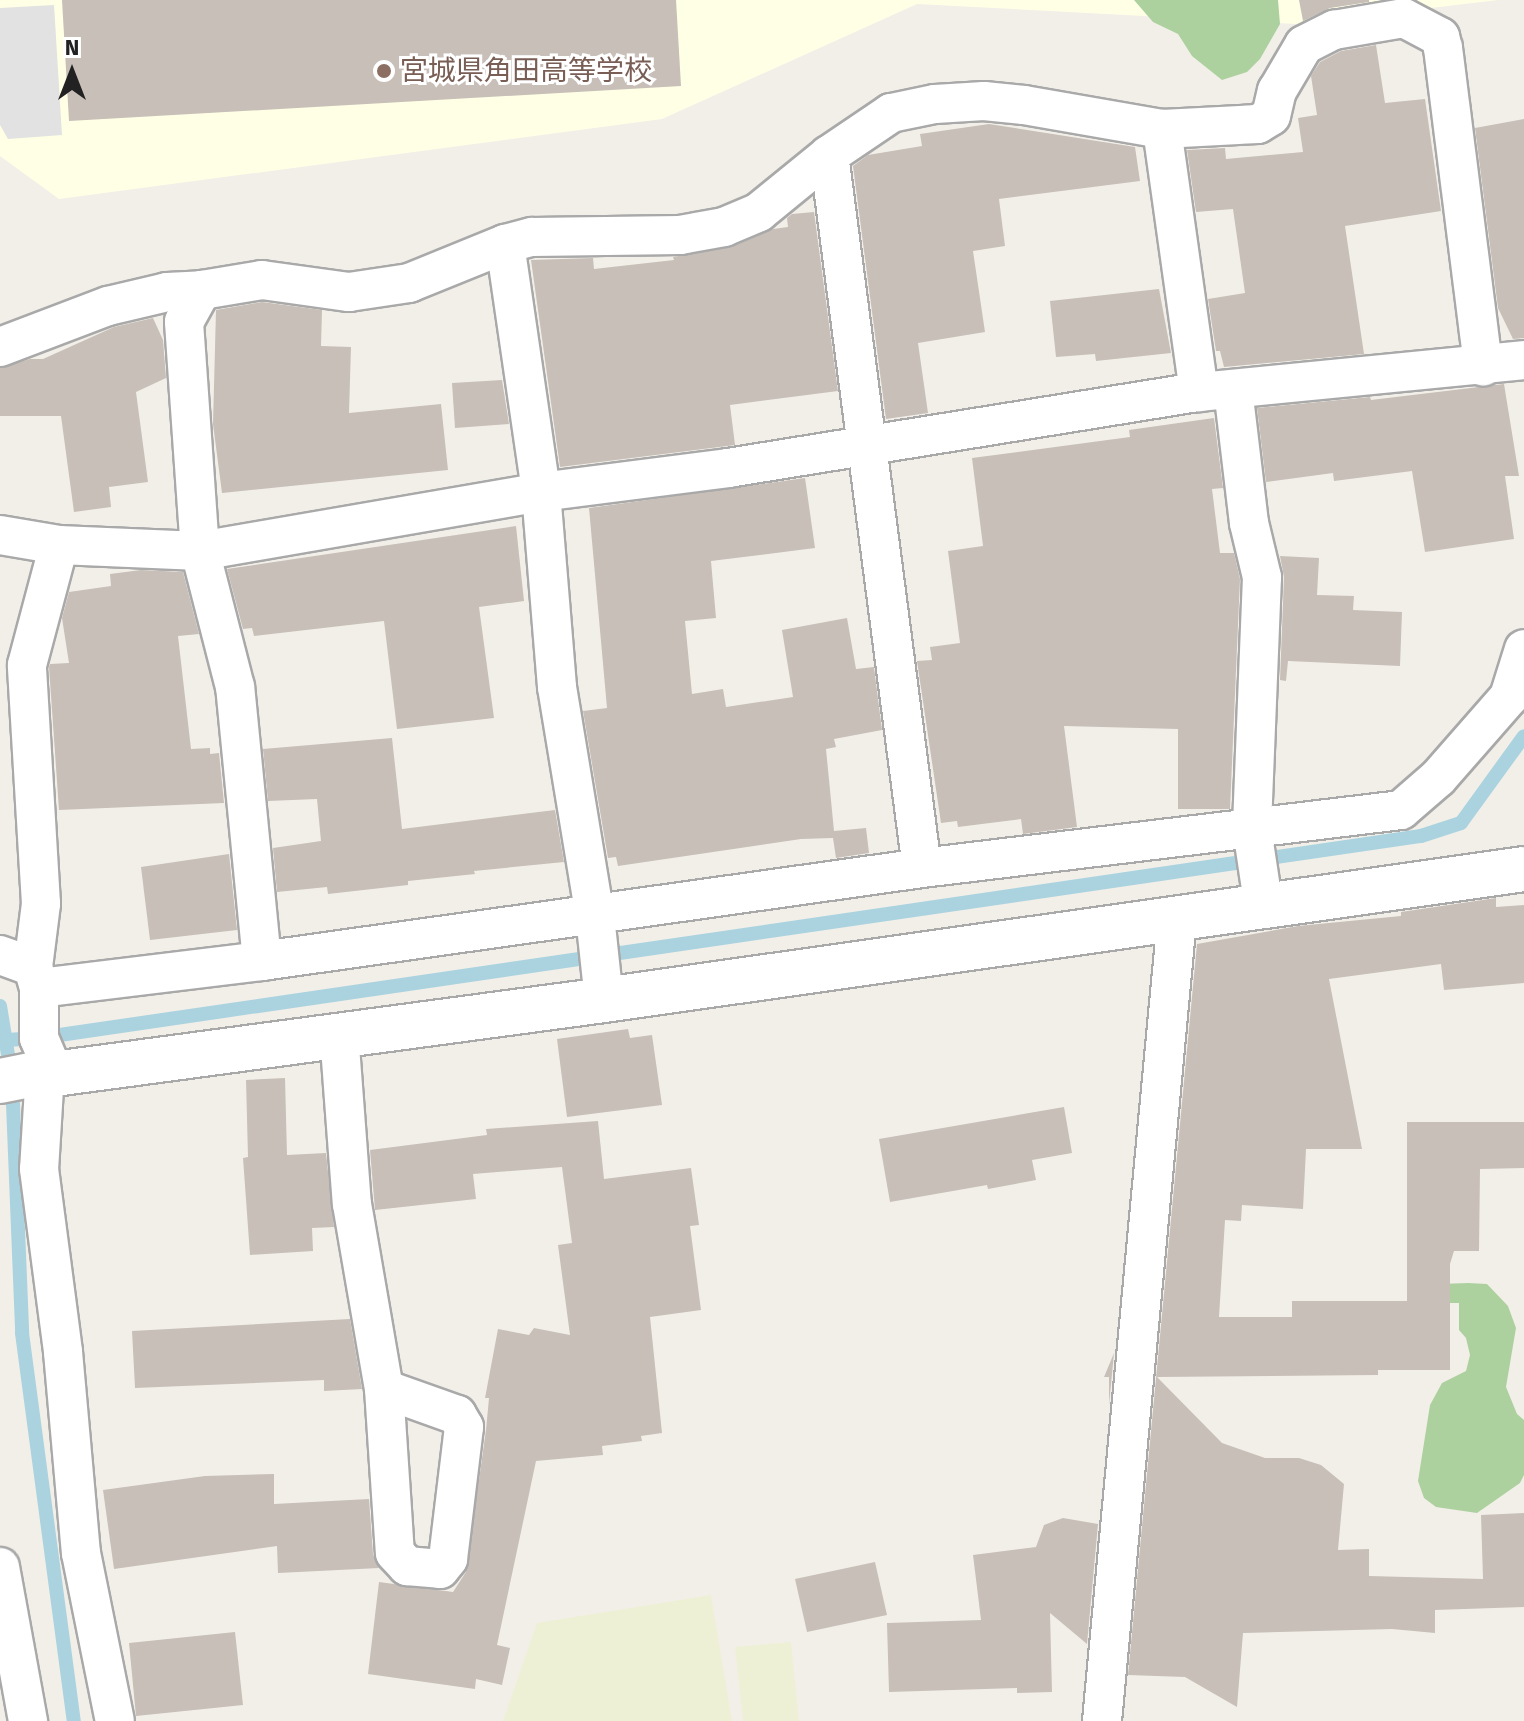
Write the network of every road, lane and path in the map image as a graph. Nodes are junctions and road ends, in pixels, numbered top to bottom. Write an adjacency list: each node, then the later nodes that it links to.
1 (1162, 129): 2 (street); 7 (street); 8 (street)
2 (829, 155): 3 (street); 9 (street)
3 (505, 244): 4 (street); 10 (street)
4 (202, 290): 5 (street); 13 (street)
5 (0, 347)
6 (1524, 360): 7 (street)
7 (1483, 366): 8 (street)
8 (1216, 390): 9 (street); 15 (street)
9 (869, 444): 10 (street); 16 (street)
10 (541, 492): 13 (street); 19 (street)
11 (0, 535): 12 (street)
12 (59, 545): 13 (street); 22 (street)
13 (200, 551): 21 (street)
14 (1524, 649): 15 (street)
15 (1252, 829): 16 (street); 18 (street)
16 (922, 868): 19 (street)
17 (1524, 869): 18 (street)
18 (1264, 908): 20 (street)
19 (595, 916): 21 (street); 23 (street)
20 (1177, 918): 23 (street); 31 (street)
21 (262, 961): 22 (street)
22 (24, 970): 25 (street)
23 (604, 1000): 24 (street)
24 (339, 1033): 25 (street); 27 (street)
25 (50, 1073): 26 (street); 30 (street)
26 (0, 1081)
27 (384, 1389)
28 (0, 1567): 29 (street)
29 (28, 1721)
30 (115, 1721)
31 (1102, 1721)

